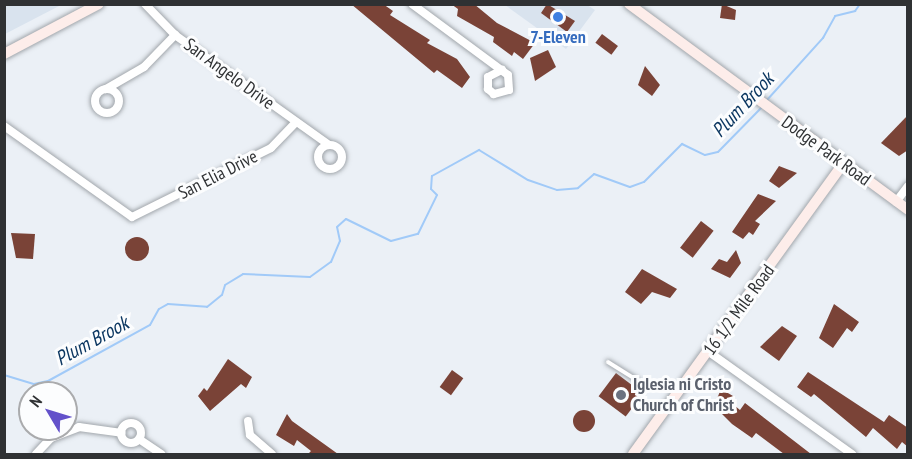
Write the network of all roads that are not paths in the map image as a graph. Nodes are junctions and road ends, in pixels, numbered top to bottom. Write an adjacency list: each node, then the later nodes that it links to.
1 (99, 4): 6 (street)
2 (145, 4): 5 (street, San Angelo Drive)
3 (412, 4): 7 (street)
4 (629, 4): 18 (street, Dodge Park Road)
5 (175, 35): 10 (street); 13 (street, San Angelo Drive)
6 (4, 54)
7 (489, 62): 8 (street); 9 (street)
8 (502, 70): 9 (street); 9 (street)
9 (490, 74)
10 (120, 82): 11 (street); 12 (street)
11 (106, 89): 12 (street); 12 (street)
12 (118, 98)
13 (296, 122): 14 (street, San Elia Drive); 15 (street, San Angelo Drive)
14 (4, 126)
15 (318, 138): 16 (street, San Angelo Drive); 17 (street)
16 (328, 144): 17 (street); 17 (street)
17 (318, 152)
18 (843, 164): 20 (street, Dodge Park Road); 22 (street, 16 1/2 Mile Road)
19 (908, 186): 20 (street)
20 (896, 202): 21 (street, Dodge Park Road)
21 (908, 210)
22 (709, 352): 31 (street, 16 1/2 Mile Road); 32 (street)
23 (608, 362): 24 (lane)
24 (639, 381)
25 (248, 422): 30 (street)
26 (122, 433): 27 (street); 27 (street); 28 (street)
27 (140, 439): 29 (street)
28 (36, 454)
29 (161, 454)
30 (272, 454)
31 (633, 454)
32 (852, 454)

